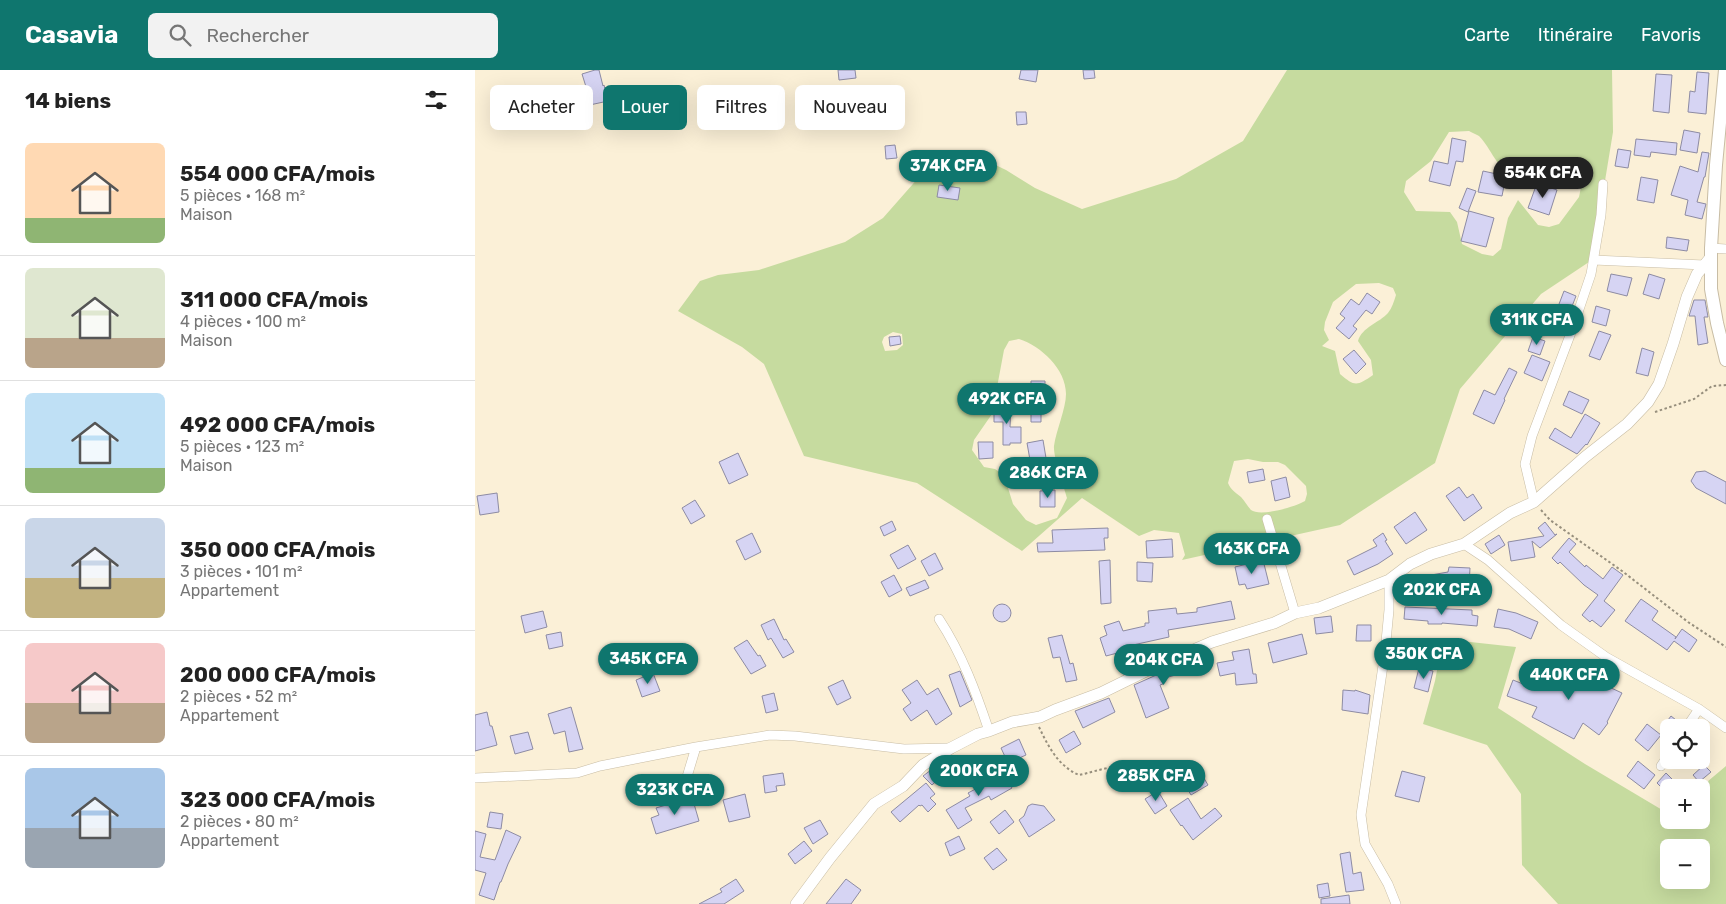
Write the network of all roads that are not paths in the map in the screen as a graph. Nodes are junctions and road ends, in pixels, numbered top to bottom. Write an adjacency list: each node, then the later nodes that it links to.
1 (1725, 70): 2 (main road)
2 (1722, 130): 5 (main road)
3 (1603, 184): 6 (street)
4 (1726, 249): 5 (street)
5 (1709, 257): 6 (street); 7 (main road); 8 (street)
6 (1594, 260): 8 (street)
7 (1726, 360)
8 (1534, 502): 10 (street)
9 (1267, 519): 12 (street)
10 (1464, 544): 11 (street); 14 (street)
11 (1389, 580): 12 (street); 23 (street)
12 (1295, 613): 17 (street)
13 (939, 619): 17 (street)
14 (1699, 709): 15 (street); 16 (street)
15 (1692, 719)
16 (1726, 728)
17 (989, 731): 19 (street)
18 (696, 747): 19 (street); 20 (street); 21 (street)
19 (951, 748): 22 (street)
20 (475, 778)
21 (686, 780)
22 (796, 904)
23 (1396, 904)

